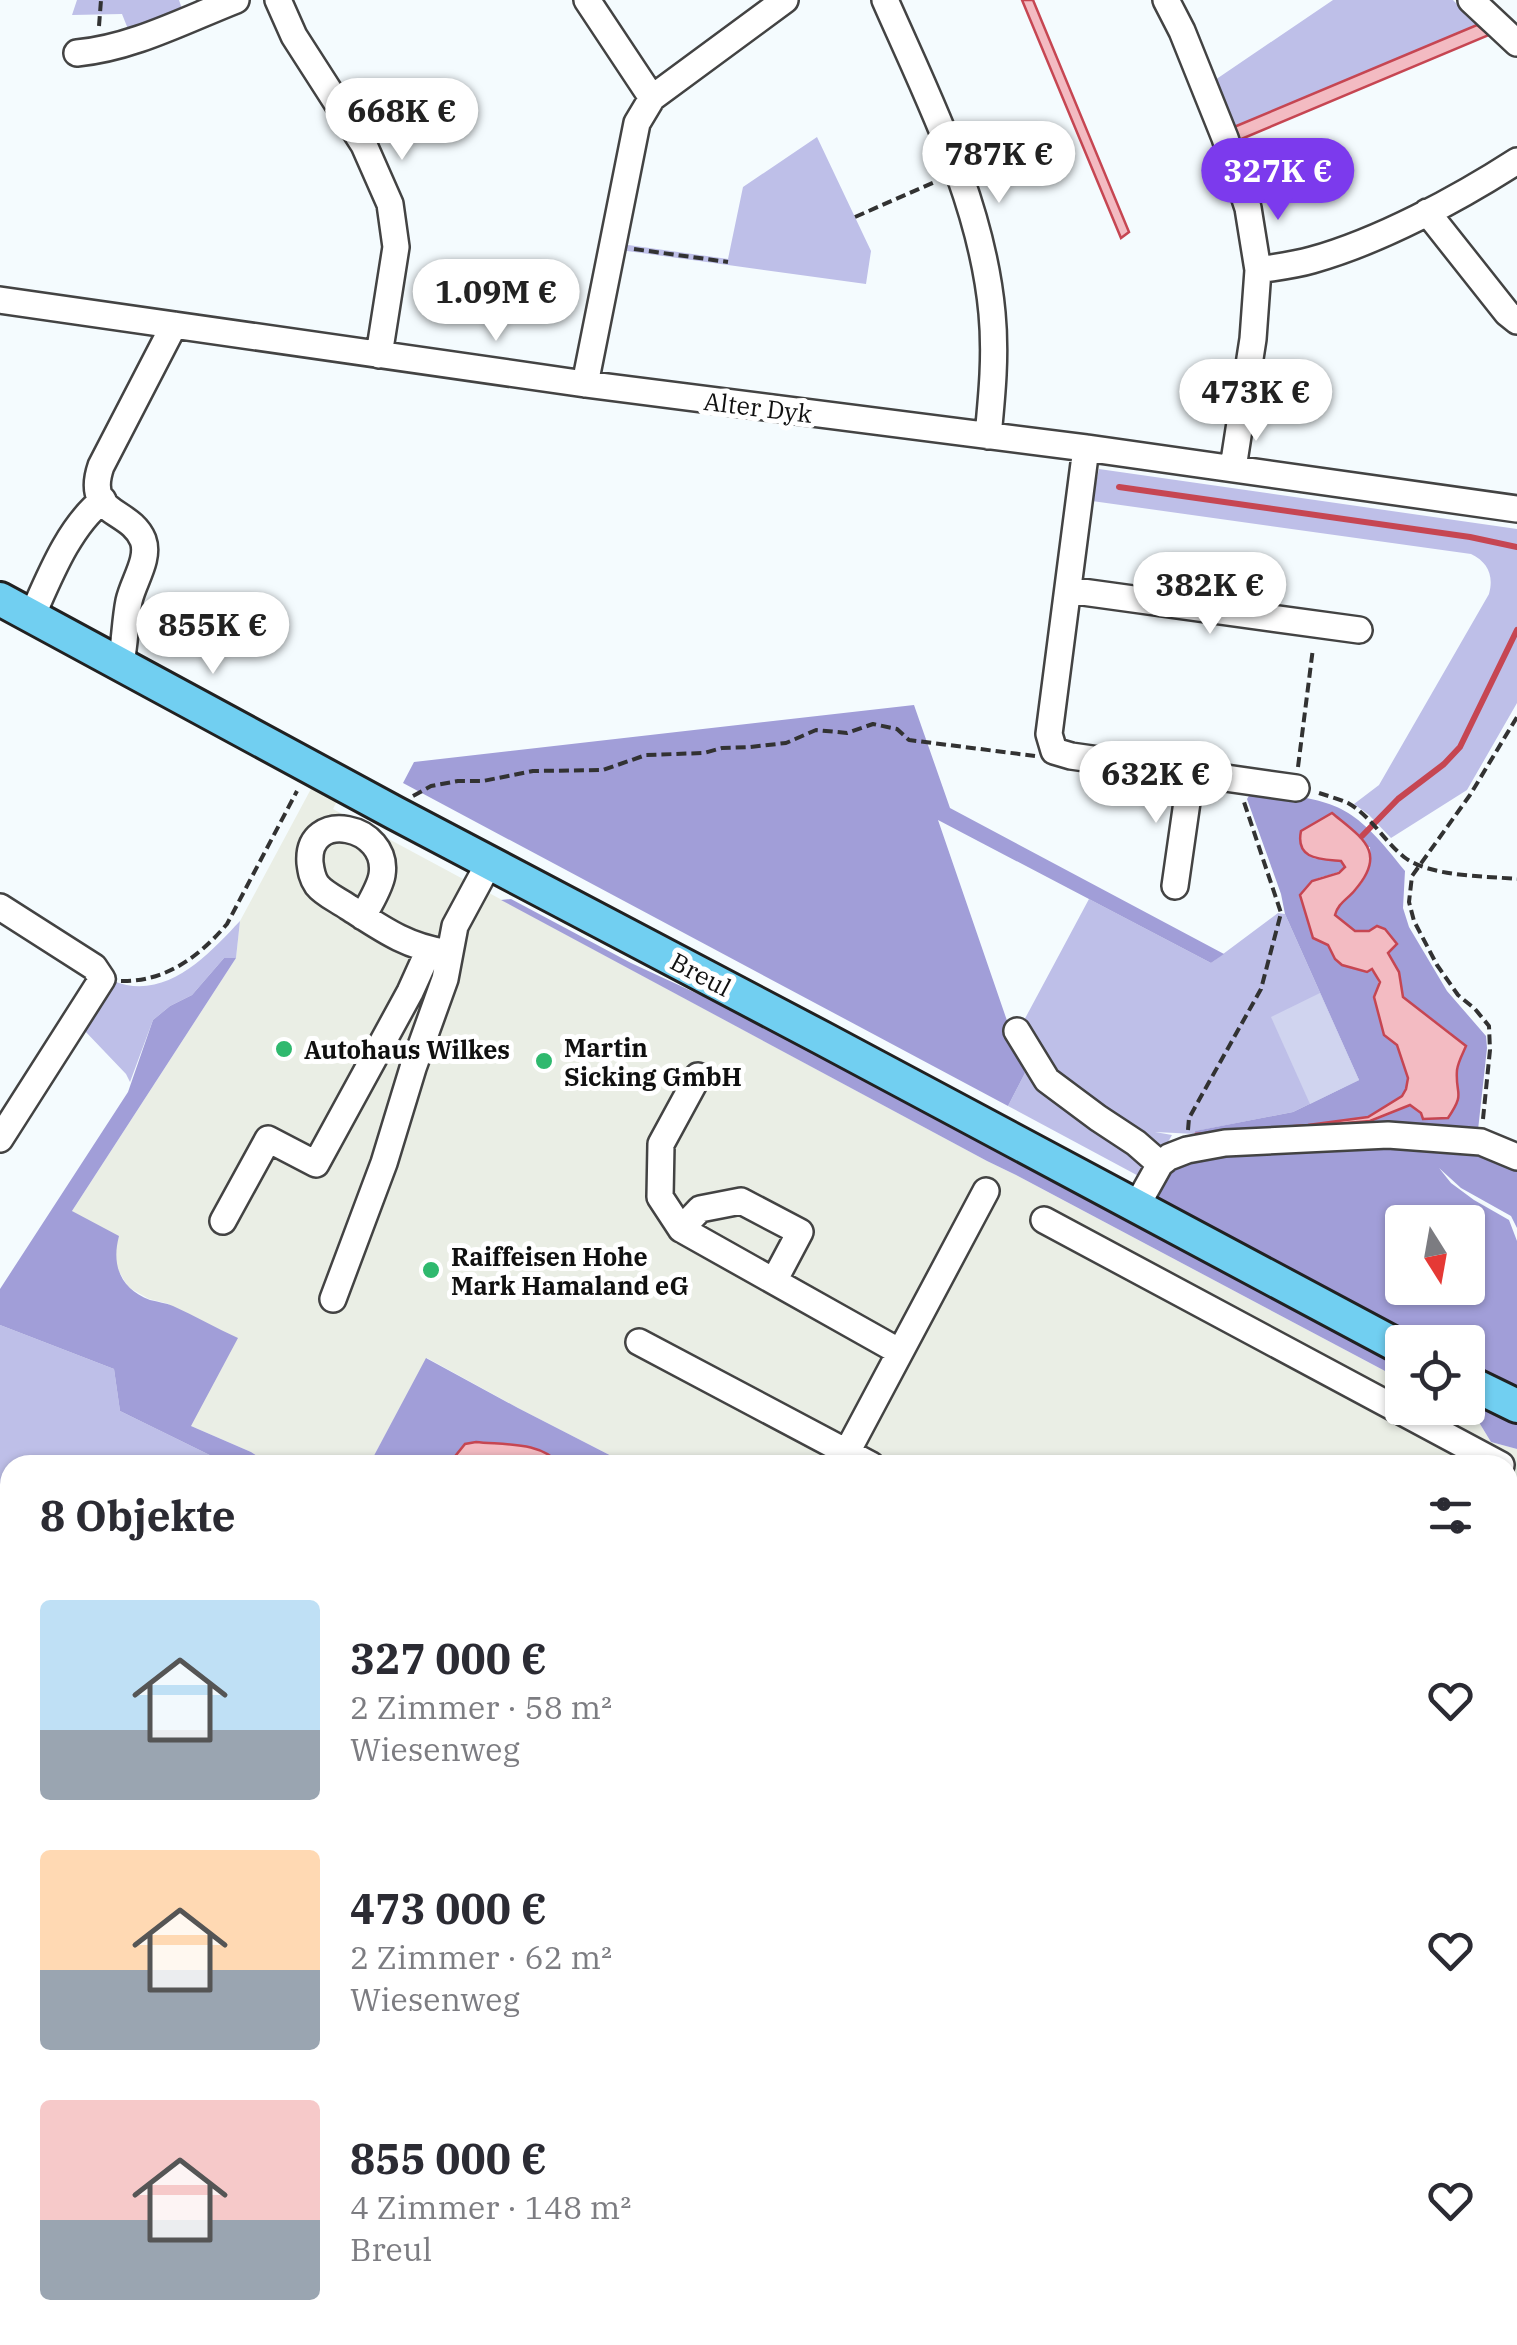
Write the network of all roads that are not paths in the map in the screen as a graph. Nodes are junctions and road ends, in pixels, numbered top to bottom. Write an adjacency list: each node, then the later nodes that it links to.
1 (236, 0): 9 (street)
2 (278, 0): 17 (street)
3 (587, 0): 10 (street)
4 (785, 0): 10 (street)
5 (885, 0): 19 (street)
6 (1166, 0): 13 (street)
7 (1471, 0): 8 (street)
8 (1517, 43)
9 (77, 52)
10 (652, 98): 18 (street)
11 (1517, 161): 12 (street)
12 (1427, 212): 13 (street); 15 (street)
13 (1258, 270): 21 (street)
14 (0, 300): 16 (street, Alter Dyk)
15 (1517, 321)
16 (174, 326): 17 (street, Alter Dyk); 22 (street)
17 (379, 354): 18 (street, Alter Dyk)
18 (585, 384): 19 (street, Alter Dyk)
19 (988, 436): 20 (street, Alter Dyk)
20 (1086, 448): 21 (street, Alter Dyk); 24 (street)
21 (1233, 468): 23 (street, Alter Dyk)
22 (102, 500): 26 (street); 28 (street)
23 (1517, 509)
24 (1068, 590): 27 (street); 29 (street)
25 (0, 599): 26 (main road, Breul)
26 (32, 616): 28 (main road, Breul)
27 (1359, 630)
28 (121, 663): 31 (main road, Breul)
29 (1191, 774): 30 (street); 32 (street)
30 (1296, 788)
31 (488, 863): 35 (street); 42 (main road, Breul)
32 (1176, 886)
33 (0, 907): 38 (street)
34 (363, 917): 35 (street)
35 (439, 951): 44 (street); 47 (street)
36 (1018, 1031): 40 (street)
37 (698, 1076): 45 (street)
38 (0, 1139)
39 (1517, 1158): 40 (street)
40 (1160, 1164): 42 (street)
41 (986, 1191): 50 (street)
42 (1136, 1207): 48 (main road, Breul)
43 (1044, 1220): 55 (street)
44 (223, 1221)
45 (681, 1230): 46 (street); 46 (street)
46 (774, 1282): 50 (street)
47 (333, 1300)
48 (1385, 1339)
49 (639, 1342): 53 (street)
50 (900, 1352): 53 (street)
51 (1485, 1390): 52 (main road)
52 (1517, 1406)
53 (847, 1452): 54 (street)
54 (853, 1455)
55 (1482, 1455)

